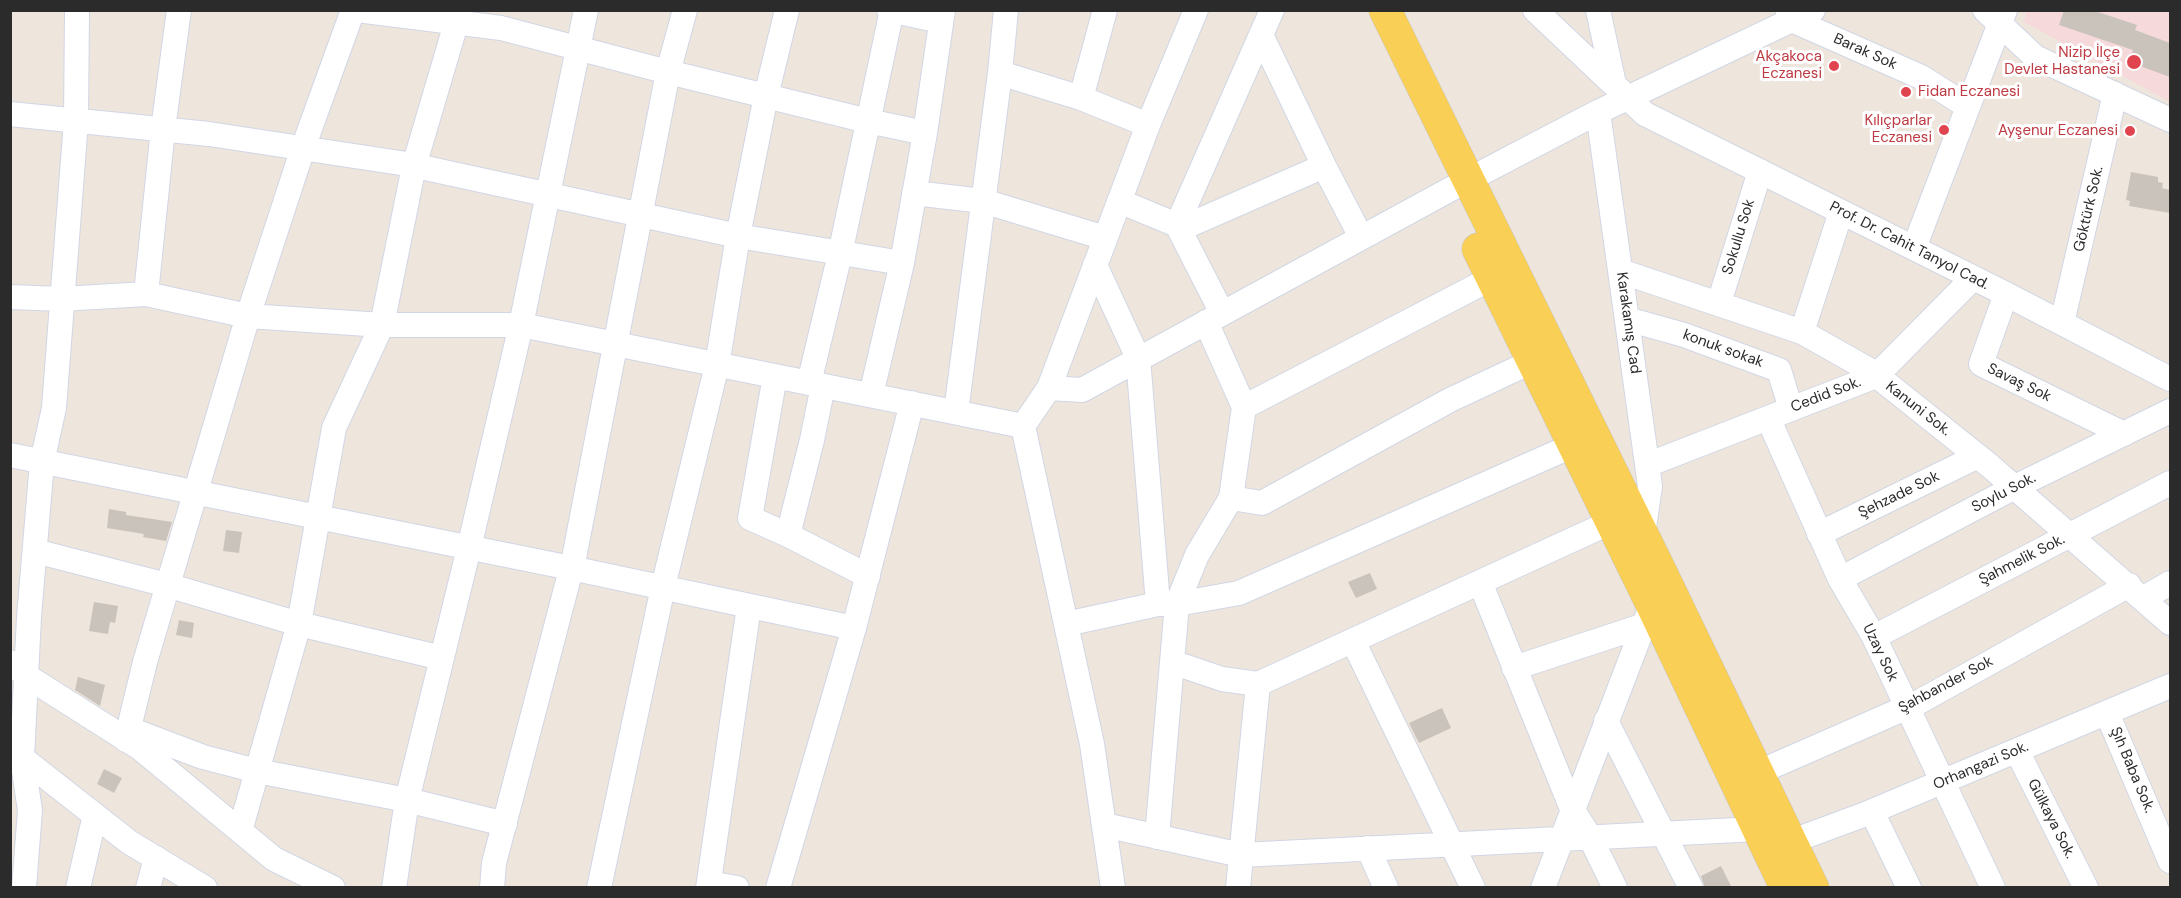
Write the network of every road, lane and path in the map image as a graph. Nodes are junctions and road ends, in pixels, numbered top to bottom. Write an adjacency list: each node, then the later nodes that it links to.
1 (78, 10): 32 (street)
2 (179, 10): 35 (street)
3 (355, 10): 18 (street); 37 (street)
4 (586, 10): 21 (street)
5 (685, 10): 22 (street)
6 (787, 10): 26 (street)
7 (1006, 10): 23 (street)
8 (1105, 10): 27 (street)
9 (1196, 10): 34 (street)
10 (1272, 10): 20 (street)
11 (1362, 10): 41 (main road)
12 (1385, 10): 41 (main road)
13 (1535, 10): 24 (street, Prof. Dr. Cahit Tanyol Cad.)
14 (1598, 10): 24 (street)
15 (891, 11): 19 (street); 33 (street)
16 (1797, 14): 24 (street); 28 (street, Barak Sok)
17 (1996, 15): 25 (street); 28 (street)
18 (458, 16): 21 (street); 38 (street)
19 (942, 16): 36 (street)
20 (1261, 35): 39 (street); 48 (street)
21 (577, 49): 22 (street); 43 (street)
22 (668, 72): 26 (street); 47 (street)
23 (1000, 73): 27 (street); 44 (street)
24 (1620, 91): 29 (street); 40 (street, Prof. Dr. Cahit Tanyol Cad.)
25 (2115, 94): 31 (street); 67 (street, Göktürk Sok.)
26 (766, 96): 33 (street); 49 (street)
27 (1081, 98): 34 (street)
28 (1967, 106): 52 (street)
29 (1598, 112): 41 (street); 56 (street, Karakamış Cad)
30 (10, 114): 32 (street)
31 (2170, 120)
32 (76, 121): 35 (street); 62 (street)
33 (868, 121): 36 (street); 53 (street)
34 (1148, 125): 45 (street)
35 (163, 129): 37 (street); 59 (street)
36 (925, 133): 42 (street)
37 (303, 148): 38 (street); 64 (street)
38 (414, 166): 43 (street); 68 (street)
39 (1324, 166): 48 (street); 50 (street)
40 (1760, 171): 46 (street, Prof. Dr. Cahit Tanyol Cad.); 63 (street, Sokullu Sok)
41 (1459, 185): 50 (street); 57 (main road); 102 (main road)
42 (914, 193): 44 (street); 54 (street)
43 (548, 195): 47 (street); 69 (street)
44 (983, 201): 51 (street); 85 (street)
45 (1119, 201): 48 (street); 51 (street)
46 (1841, 212): 52 (street, Prof. Dr. Cahit Tanyol Cad.); 70 (street)
47 (639, 215): 49 (street); 71 (street)
48 (1179, 227): 65 (street)
49 (738, 236): 53 (street); 74 (street)
50 (1361, 237): 65 (street)
51 (1105, 238): 55 (street)
52 (1914, 248): 58 (street, Prof. Dr. Cahit Tanyol Cad.)
53 (840, 254): 54 (street); 78 (street)
54 (902, 263): 80 (street)
55 (1095, 265): 72 (street); 79 (street)
56 (1620, 271): 63 (street, Kanuni Sok.); 66 (street, Karakamış Cad)
57 (1492, 278): 73 (main road); 82 (street)
58 (1973, 278): 60 (street, Prof. Dr. Cahit Tanyol Cad.); 75 (street, Cedid Sok.)
59 (146, 294): 62 (street); 64 (street)
60 (2006, 294): 67 (street, Prof. Dr. Cahit Tanyol Cad.); 88 (street, Savaş Sok)
61 (10, 297): 62 (street)
62 (62, 299): 92 (street)
63 (1719, 303): 70 (street, Kanuni Sok.)
64 (248, 316): 68 (street); 96 (street)
65 (1214, 318): 72 (street); 82 (street)
66 (1627, 320): 83 (street, konuk sokak); 93 (street, Karakamış Cad)
67 (2061, 323): 77 (street, Prof. Dr. Cahit Tanyol Cad.)
68 (382, 325): 69 (street); 98 (street)
69 (521, 325): 71 (street); 104 (street)
70 (1802, 332): 75 (street, Kanuni Sok.)
71 (616, 345): 74 (street); 106 (street)
72 (1138, 358): 79 (street); 115 (street)
73 (1533, 361): 89 (main road); 97 (street)
74 (717, 365): 76 (street); 113 (street)
75 (1876, 375): 83 (street, Cedid Sok.); 91 (street, Kanuni Sok.)
76 (775, 376): 78 (street); 101 (street)
77 (2170, 379)
78 (816, 384): 80 (street); 101 (street)
79 (1049, 388): 87 (street)
80 (871, 395): 81 (street)
81 (912, 403): 85 (street); 108 (street)
82 (1244, 407): 97 (street)
83 (1791, 409): 86 (street, Cedid Sok.)
84 (2170, 411): 88 (street, Soylu Sok.)
85 (956, 412): 87 (street)
86 (1768, 418): 93 (street, Cedid Sok.); 100 (street, Uzay Sok)
87 (1023, 426): 120 (street)
88 (2124, 434): 95 (street, Soylu Sok.)
89 (1574, 445): 99 (main road); 115 (street)
90 (10, 455): 92 (street)
91 (1978, 456): 95 (street, Kanuni Sok.); 100 (street, Şehzade Sok)
92 (42, 462): 96 (street); 105 (street)
93 (1647, 465): 102 (street, Karakamış Cad)
94 (2170, 483): 103 (street, Şahmelik Sok.)
95 (2015, 487): 103 (street, Kanuni Sok.); 109 (street, Soylu Sok.)
96 (194, 493): 98 (street); 112 (street)
97 (1230, 498): 115 (street)
98 (317, 518): 104 (street); 119 (street)
99 (1611, 522): 110 (street); 117 (main road)
100 (1819, 534): 109 (street, Uzay Sok)
101 (788, 535): 108 (street)
102 (1643, 535): 107 (main road)
103 (2070, 535): 114 (street, Kanuni Sok.); 122 (street, Şahmelik Sok.)
104 (469, 548): 106 (street); 124 (street)
105 (35, 551): 112 (street); 127 (street)
106 (571, 568): 113 (street); 144 (street)
107 (1661, 572): 117 (street); 137 (main road)
108 (867, 576): 121 (street)
109 (1840, 579): 122 (street, Uzay Sok)
110 (1479, 582): 123 (street); 126 (street)
111 (2170, 583): 114 (street, Şahbander Sok)
112 (167, 585): 119 (street); 133 (street)
113 (663, 587): 116 (street); 166 (street)
114 (2136, 592): 118 (street, Kanuni Sok.); 130 (street, Şahbander Sok)
115 (1167, 604): 120 (street); 125 (street)
116 (749, 606): 121 (street); 158 (street)
117 (1648, 615): 126 (street); 132 (street); 146 (main road)
118 (2170, 622)
119 (299, 624): 124 (street); 136 (street)
120 (1066, 624): 145 (street)
121 (854, 628): 168 (street)
122 (1874, 637): 130 (street, Uzay Sok)
123 (1353, 641): 128 (street); 153 (street)
124 (442, 658): 139 (street)
125 (1172, 662): 128 (street); 149 (street)
126 (1514, 668): 140 (street)
127 (19, 669): 133 (street); 135 (street)
128 (1258, 684): 155 (street)
129 (2170, 686): 131 (street, Orhangazi Sok.)
130 (1906, 707): 137 (street, Şahbander Sok); 138 (street, Uzay Sok)
131 (2107, 713): 134 (street, Orhangazi Sok.); 157 (street, Şıh Baba Sok.)
132 (1606, 722): 140 (street); 148 (street)
133 (128, 734): 136 (street); 147 (street)
134 (2017, 751): 138 (street, Orhangazi Sok.); 180 (street, Gülkaya Sok.)
135 (16, 755): 141 (street); 143 (street)
136 (257, 771): 139 (street); 147 (street)
137 (1757, 773): 152 (main road)
138 (1943, 782): 142 (street, Orhangazi Sok.); 179 (street, Uzay Sok)
139 (407, 800): 144 (street); 164 (street)
140 (1572, 809): 150 (street); 151 (street)
141 (20, 810): 159 (street)
142 (1872, 812): 152 (street, Orhangazi Sok.); 178 (street)
143 (95, 815): 156 (street); 160 (street)
144 (505, 824): 165 (street)
145 (1104, 825): 149 (street); 169 (street)
146 (1758, 830): 148 (street); 176 (main road)
147 (240, 831): 163 (street)
148 (1665, 833): 150 (street); 175 (street)
149 (1157, 837): 155 (street)
150 (1590, 837): 151 (street); 174 (street)
151 (1561, 838): 153 (street); 173 (street)
152 (1790, 842): 177 (main road)
153 (1453, 844): 154 (street); 172 (street)
154 (1368, 849): 155 (street); 171 (street)
155 (1241, 855): 170 (street)
156 (156, 858): 161 (street); 162 (street)
157 (2170, 861)
158 (709, 885): 167 (street)
159 (24, 888)
160 (78, 888)
161 (148, 888)
162 (205, 888)
163 (333, 888)
164 (394, 888)
165 (492, 888)
166 (599, 888)
167 (737, 888)
168 (778, 888)
169 (1113, 888)
170 (1238, 888)
171 (1386, 888)
172 (1473, 888)
173 (1543, 888)
174 (1615, 888)
175 (1691, 888)
176 (1786, 888)
177 (1813, 888)
178 (1909, 888)
179 (1993, 888)
180 (2086, 888)

